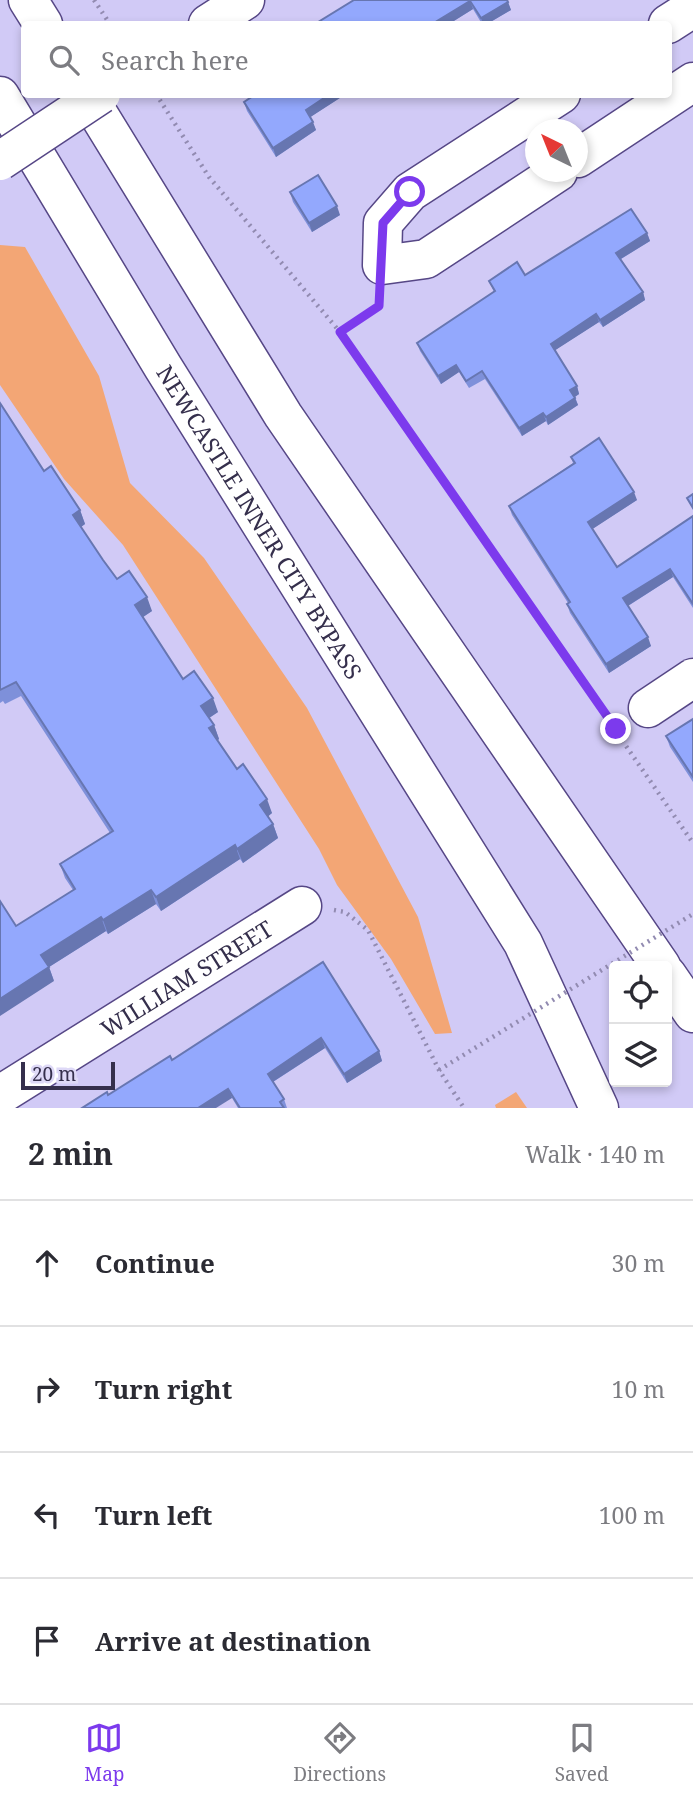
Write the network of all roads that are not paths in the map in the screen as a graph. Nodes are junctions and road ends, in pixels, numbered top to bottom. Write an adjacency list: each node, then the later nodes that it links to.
1 (28, 0): 4 (main road)
2 (246, 0): 5 (main road)
3 (693, 8): 6 (main road)
4 (41, 21)
5 (213, 21)
6 (672, 21)
7 (693, 82): 9 (main road)
8 (0, 96): 24 (main road, NEWCASTLE INNER CITY BYPASS)
9 (672, 96)
10 (88, 98): 20 (main road)
11 (95, 98): 15 (main road, bridge)
12 (555, 98): 16 (main road)
13 (669, 98): 14 (main road)
14 (588, 152)
15 (0, 161)
16 (543, 182)
17 (693, 678): 18 (main road)
18 (648, 708)
19 (302, 906): 23 (main road, WILLIAM STREET)
20 (658, 961)
21 (672, 982): 22 (main road)
22 (693, 1013)
23 (0, 1095)
24 (599, 1108)

